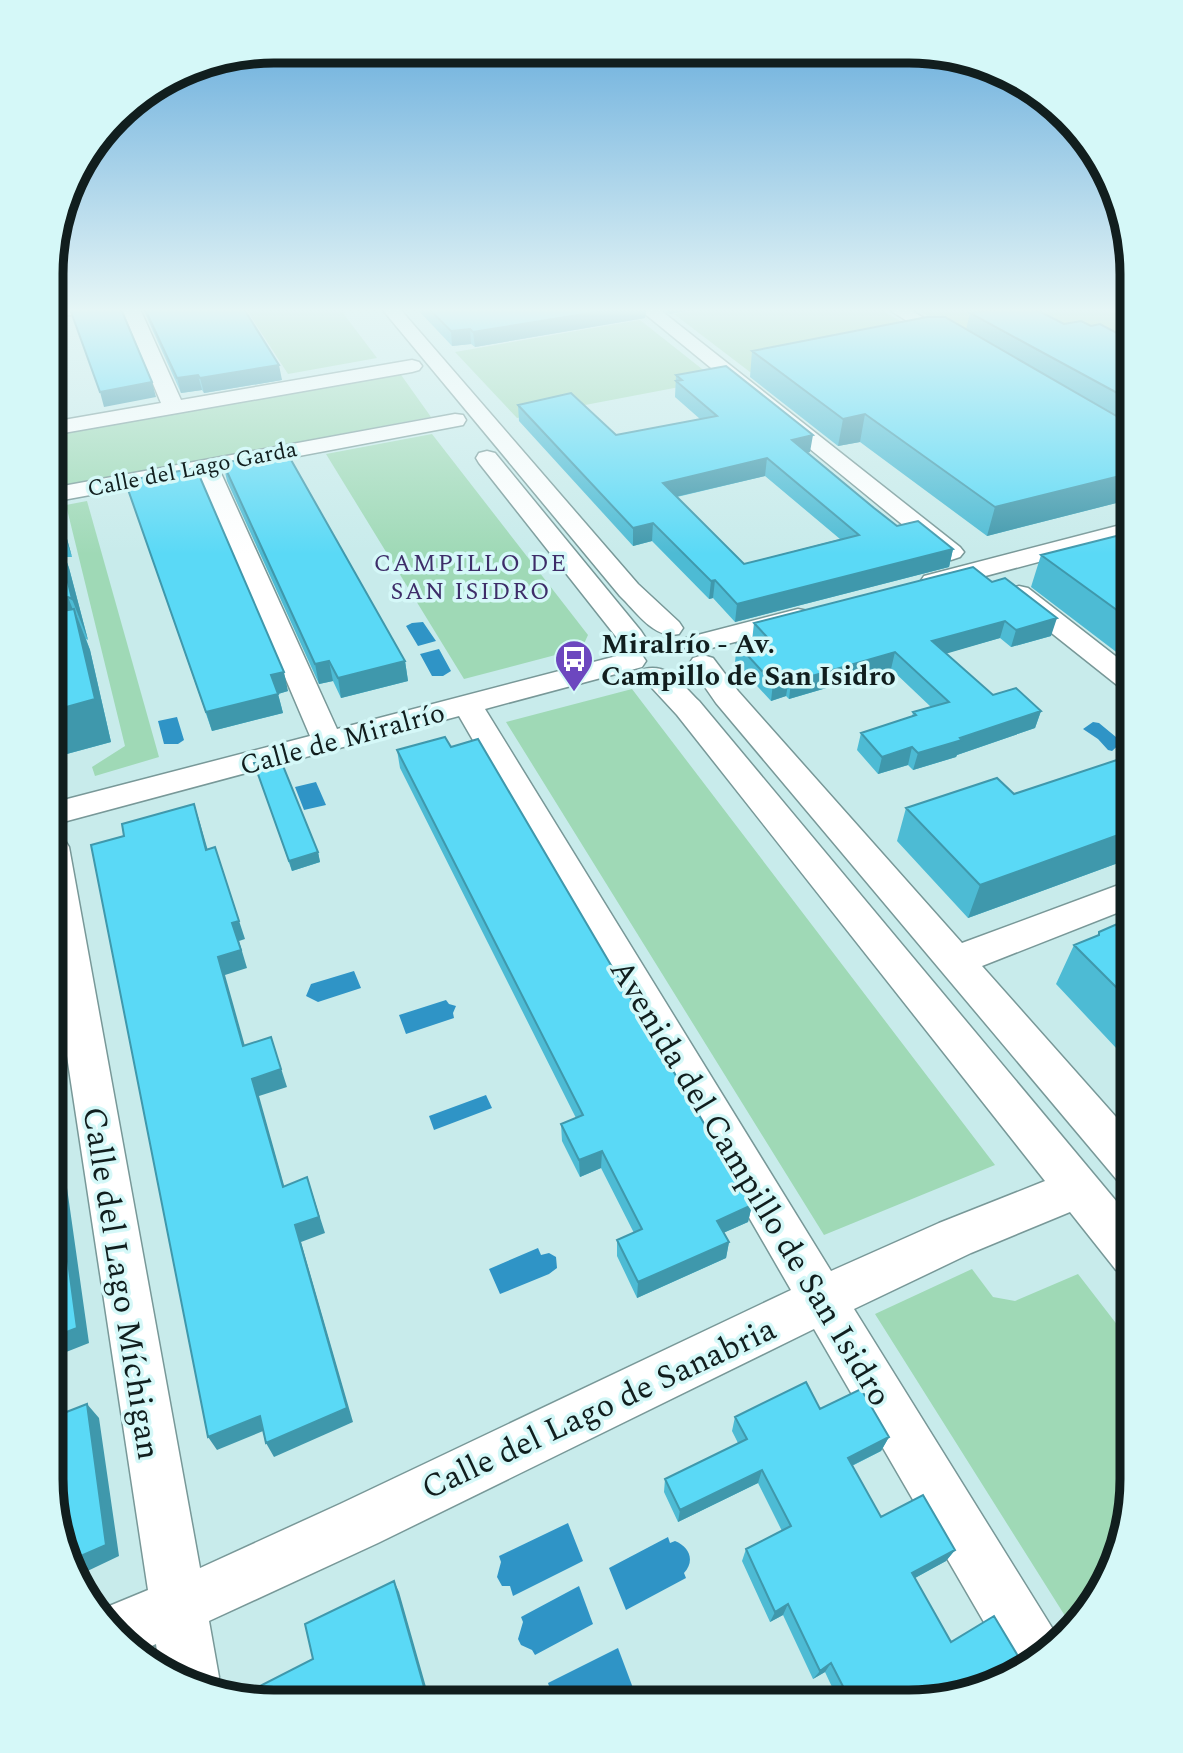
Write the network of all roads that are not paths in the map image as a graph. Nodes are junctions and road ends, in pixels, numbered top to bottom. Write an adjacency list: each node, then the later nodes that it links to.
1 (167, 391): 6 (street)
2 (271, 391): 6 (street)
3 (432, 391): 7 (street)
4 (451, 391): 15 (street)
5 (753, 391): 12 (street)
6 (174, 408): 8 (street)
7 (455, 419): 9 (street, Calle del Lago Garda); 17 (street)
8 (63, 427)
9 (206, 465): 10 (street, Calle del Lago Garda); 20 (street)
10 (63, 493)
11 (1120, 532): 12 (street)
12 (981, 569): 13 (street); 18 (street)
13 (914, 587)
14 (822, 611): 16 (street)
15 (669, 628): 16 (street); 17 (street)
16 (699, 654): 17 (street); 24 (street)
17 (639, 657): 19 (street, Calle de Miralrío); 26 (street)
18 (1120, 673)
19 (467, 705): 20 (street, Calle de Miralrío); 28 (street, Avenida del Campillo de San Isidro)
20 (328, 742): 21 (street, Calle de Miralrío)
21 (63, 811)
22 (1120, 898): 24 (street)
23 (63, 914): 29 (street, Calle del Lago Míchigan)
24 (954, 961): 25 (street)
25 (1120, 1152)
26 (1079, 1189): 27 (street); 28 (street, Calle del Lago de Sanabria)
27 (1120, 1240)
28 (823, 1300): 29 (street, Calle del Lago de Sanabria); 31 (street, Avenida del Campillo de San Isidro)
29 (177, 1606): 30 (street, Calle del Lago de Sanabria); 32 (street, Calle del Lago Míchigan)
30 (125, 1628)
31 (1032, 1650)
32 (189, 1672)

